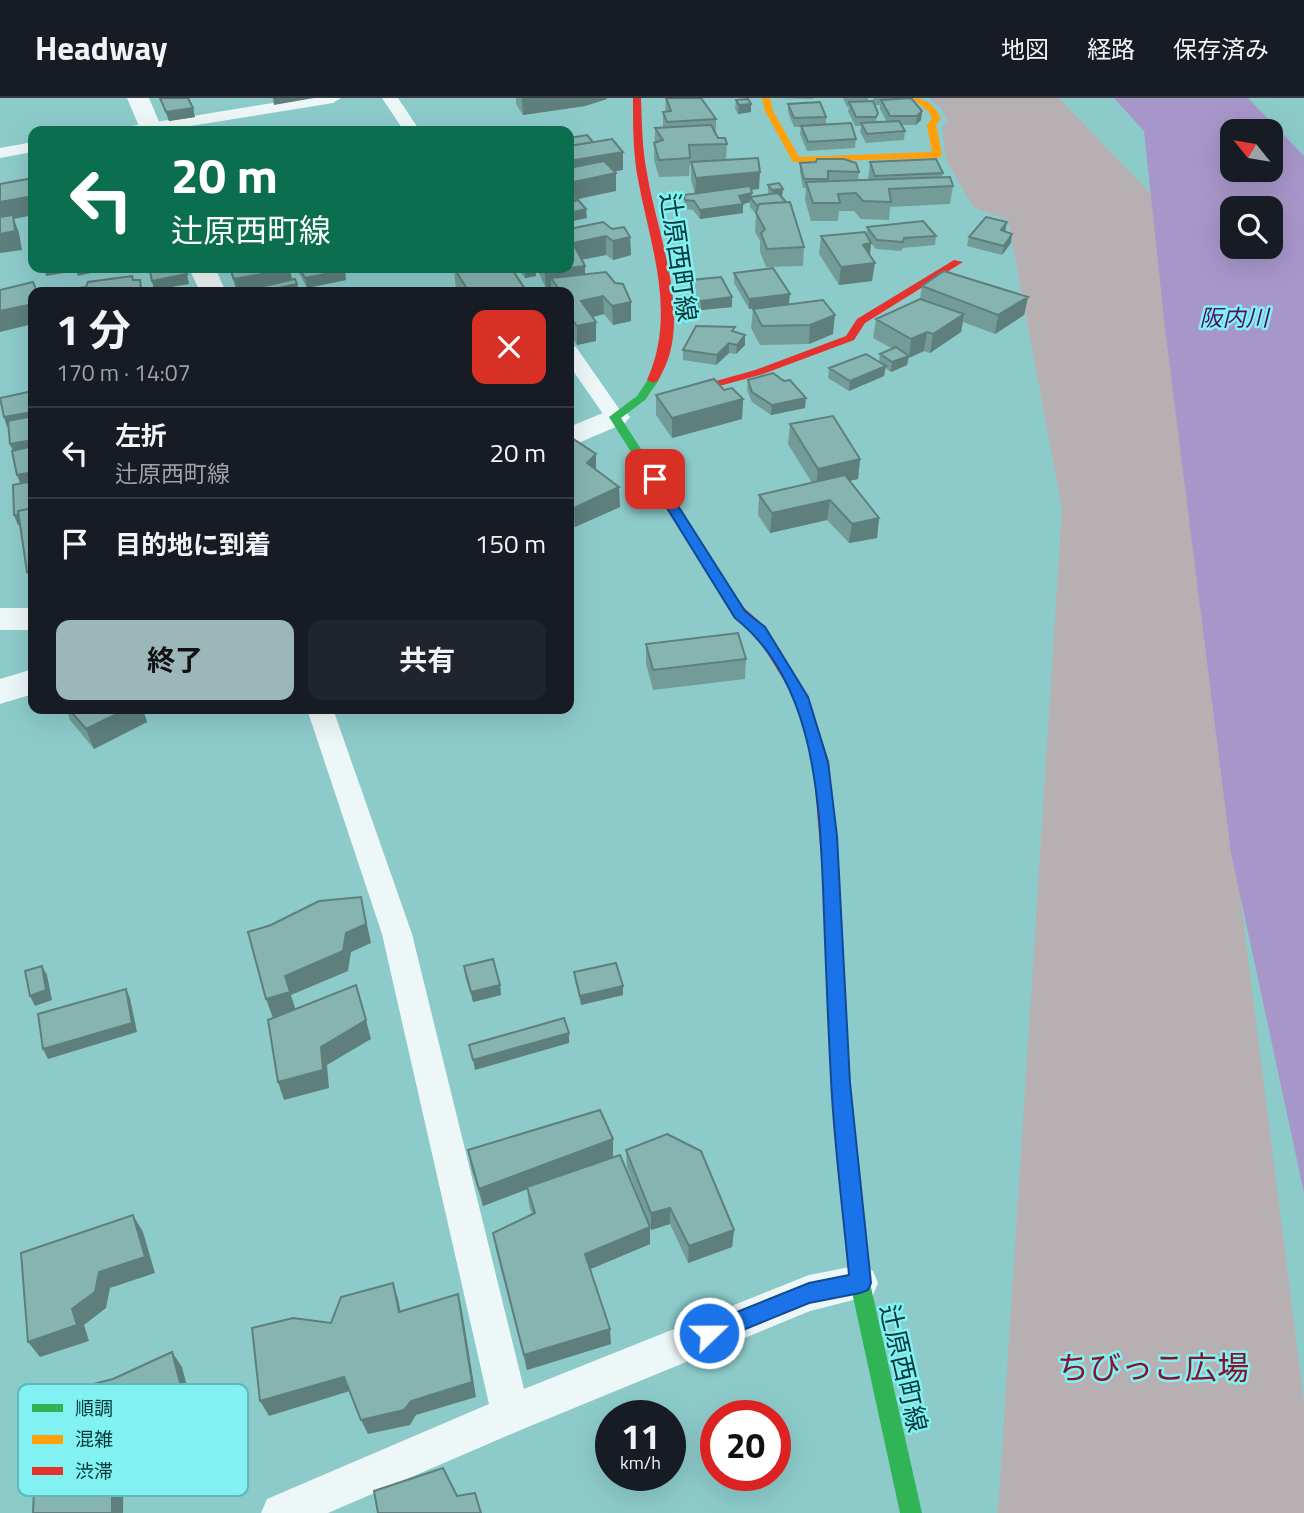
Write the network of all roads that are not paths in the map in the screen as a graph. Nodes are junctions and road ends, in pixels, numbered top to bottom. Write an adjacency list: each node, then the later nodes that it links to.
1 (138, 98): 7 (street)
2 (333, 98): 8 (lane)
3 (390, 98): 9 (lane)
4 (637, 98): 14 (main road, 辻原西町線)
5 (766, 98): 6 (main road)
6 (916, 98)
7 (143, 126)
8 (168, 126)
9 (409, 126)
10 (28, 148): 11 (lane)
11 (0, 153)
12 (958, 262): 14 (main road)
13 (574, 358): 15 (lane)
14 (643, 397): 15 (main road, 辻原西町線)
15 (615, 417): 16 (street); 22 (main road, 辻原西町線)
16 (574, 436)
17 (0, 620): 18 (street)
18 (28, 620)
19 (28, 683): 20 (street)
20 (0, 692)
21 (322, 714): 23 (lane)
22 (860, 1283): 23 (lane); 25 (main road, 辻原西町線)
23 (510, 1414): 24 (lane)
24 (281, 1513)
25 (911, 1513)

